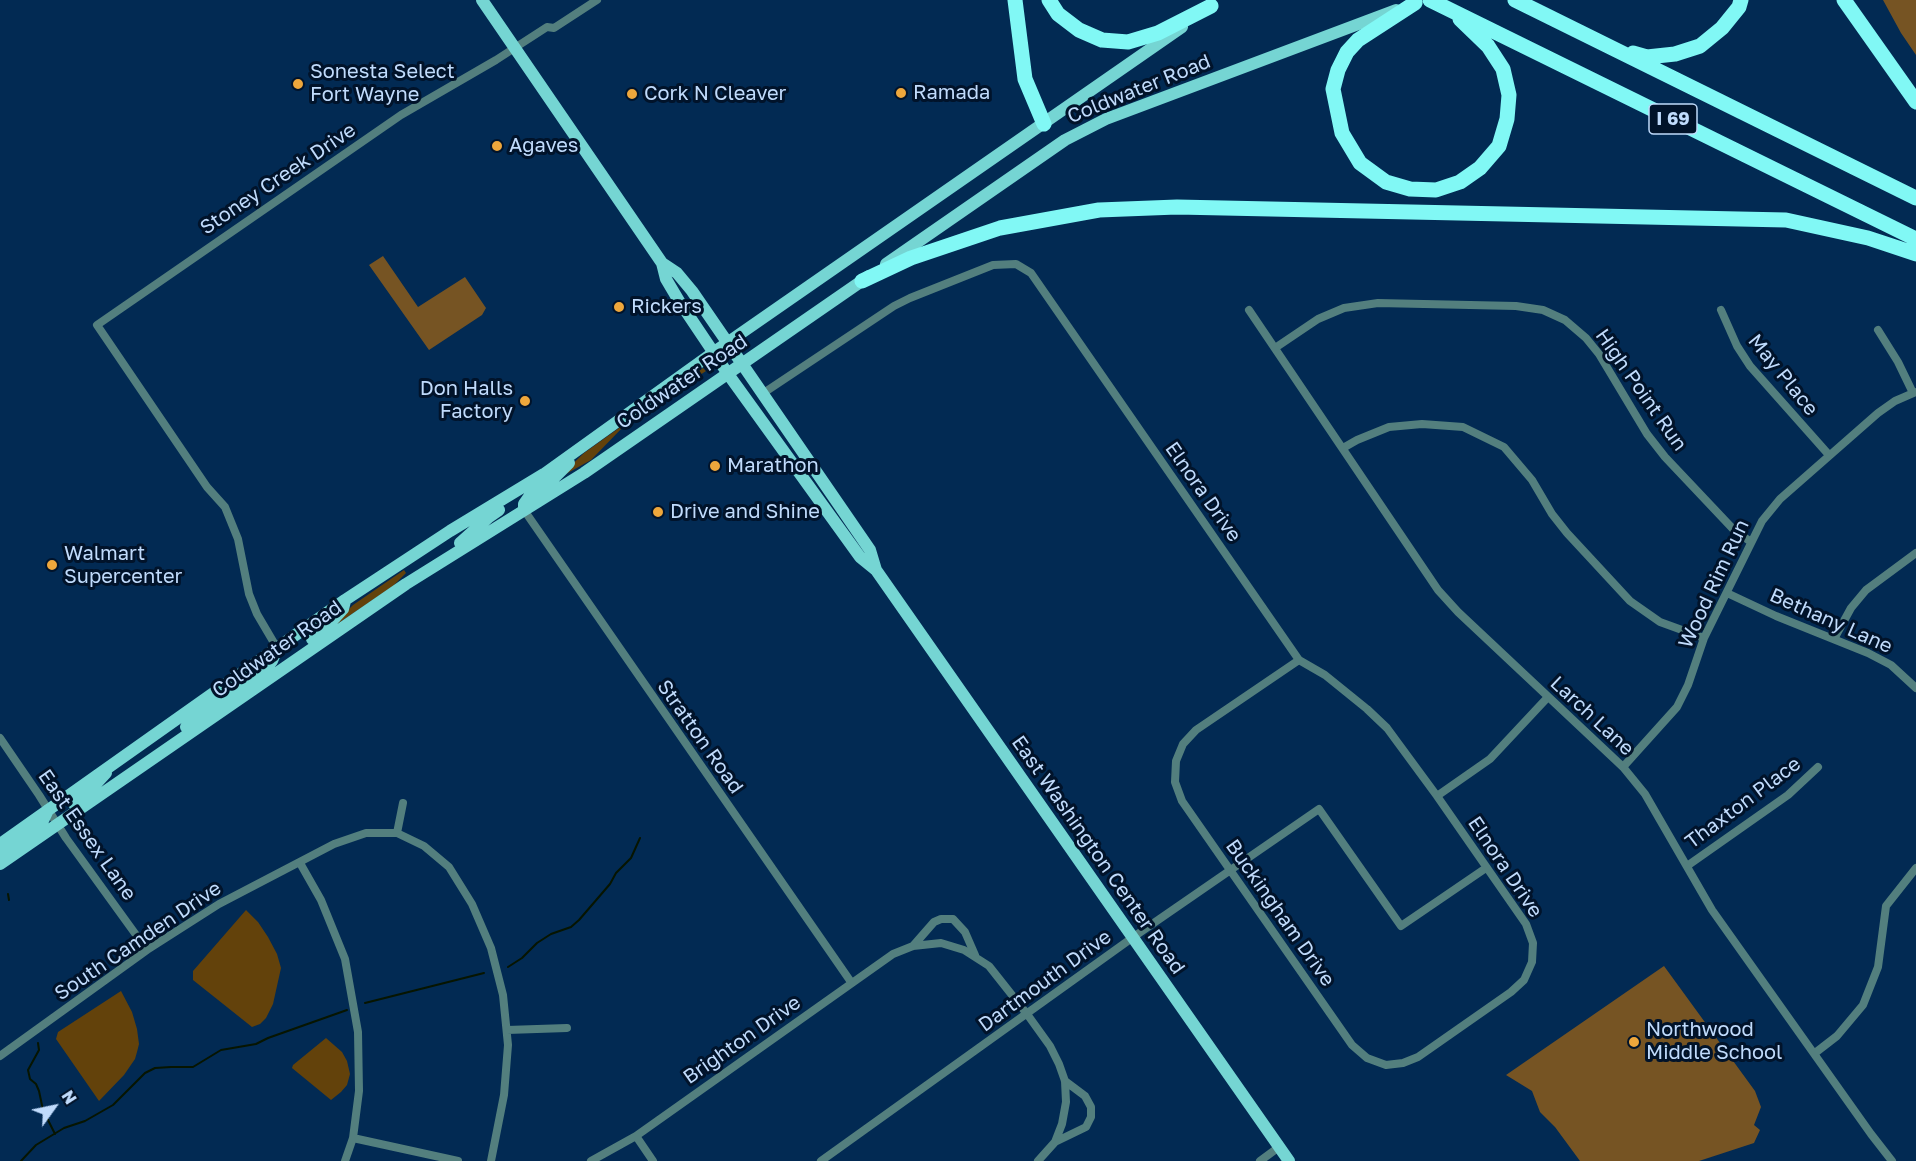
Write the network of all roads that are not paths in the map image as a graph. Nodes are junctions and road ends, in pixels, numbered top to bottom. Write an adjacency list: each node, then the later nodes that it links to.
1 (482, 0): 14 (main road, East Washington Center Road)
2 (597, 0): 14 (street, Stoney Creek Drive)
3 (1014, 0): 17 (highway)
4 (1049, 0): 10 (highway)
5 (1515, 0): 13 (highway, I 69)
6 (1741, 0): 13 (highway)
7 (1844, 0): 15 (highway)
8 (1855, 0): 15 (highway)
9 (1422, 1): 11 (highway, I 69); 12 (highway)
10 (1215, 3): 17 (main road, Coldwater Road)
11 (1452, 10): 12 (highway); 19 (highway, I 69)
12 (1376, 23): 22 (main road, Coldwater Road)
13 (1605, 46): 18 (highway, I 69)
14 (515, 48): 21 (main road, East Washington Center Road); 46 (street, Stoney Creek Drive)
15 (1896, 74): 16 (highway)
16 (1916, 102)
17 (1044, 124): 26 (main road, Coldwater Road)
18 (1916, 198)
19 (1916, 239)
20 (1916, 254): 22 (highway)
21 (662, 263): 26 (main road, East Washington Center Road); 28 (main road, East Washington Center Road)
22 (862, 281): 29 (main road, Coldwater Road)
23 (1249, 310): 27 (street, Larch Lane)
24 (1720, 310): 35 (street, May Place)
25 (1878, 330): 31 (street)
26 (728, 343): 28 (main road, Coldwater Road); 29 (main road, East Washington Center Road)
27 (1275, 348): 34 (street, Larch Lane); 38 (street, High Point Run)
28 (714, 352): 30 (main road, East Washington Center Road); 33 (main road, Coldwater Road)
29 (742, 364): 30 (main road, Coldwater Road); 32 (main road, East Washington Center Road)
30 (728, 374): 37 (main road, Coldwater Road); 41 (main road, East Washington Center Road)
31 (1914, 393): 35 (street, Wood Rim Run)
32 (762, 394): 41 (main road, East Washington Center Road); 47 (street, Elnora Drive)
33 (579, 448): 36 (main road, Coldwater Road); 37 (main road)
34 (1343, 448): 44 (street); 51 (street, Larch Lane)
35 (1829, 455): 38 (street, Wood Rim Run)
36 (512, 493): 39 (main road); 43 (main road, Coldwater Road)
37 (524, 510): 39 (main road, Coldwater Road); 75 (street, Stratton Road)
38 (1751, 542): 42 (street, Wood Rim Run)
39 (455, 552): 48 (main road, Coldwater Road)
40 (1916, 553): 45 (street)
41 (876, 570): 71 (main road, East Washington Center Road)
42 (1727, 593): 44 (street, Wood Rim Run); 45 (street, Bethany Lane)
43 (345, 600): 46 (main road, Coldwater Road); 48 (main road)
44 (1704, 638): 56 (street, Wood Rim Run)
45 (1834, 639): 49 (street, Bethany Lane)
46 (277, 648): 50 (main road, Coldwater Road); 52 (main road)
47 (1299, 660): 58 (street, Elnora Drive); 70 (street, Buckingham Drive)
48 (288, 665): 52 (main road, Coldwater Road)
49 (1916, 688)
50 (215, 693): 54 (main road); 55 (main road, Coldwater Road)
51 (1548, 697): 56 (street, Larch Lane); 58 (street)
52 (209, 719): 54 (main road, Coldwater Road)
53 (0, 738): 60 (street, East Essex Lane)
54 (179, 741): 61 (main road, Coldwater Road)
55 (108, 766): 60 (main road, Coldwater Road); 61 (main road)
56 (1623, 767): 67 (street, Larch Lane)
57 (1818, 767): 67 (street, Thaxton Place)
58 (1437, 796): 68 (street, Elnora Drive)
59 (403, 803): 62 (street)
60 (48, 809): 61 (street, East Essex Lane); 63 (main road, Coldwater Road); 64 (main road)
61 (58, 824): 66 (main road, Coldwater Road); 73 (street, East Essex Lane)
62 (397, 833): 65 (street, South Camden Drive); 78 (street)
63 (0, 844)
64 (0, 853)
65 (300, 863): 73 (street, South Camden Drive); 84 (street)
66 (0, 864)
67 (1687, 866): 79 (street, Larch Lane)
68 (1486, 868): 70 (street, Dartmouth Drive); 81 (street, Elnora Drive)
69 (1916, 868): 79 (street)
70 (1230, 871): 71 (street, Dartmouth Drive); 81 (street, Buckingham Drive)
71 (1132, 938): 76 (street, Dartmouth Drive); 86 (main road, East Washington Center Road)
72 (913, 946): 74 (street, Brighton Drive); 74 (street, Brighton Drive); 75 (street, Brighton Drive)
73 (147, 950): 80 (street, South Camden Drive)
74 (975, 956): 76 (street, Brighton Drive)
75 (851, 982): 83 (street, Brighton Drive)
76 (1027, 1014): 82 (street, Brighton Drive); 92 (street, Dartmouth Drive)
77 (567, 1028): 78 (street)
78 (507, 1030): 89 (street)
79 (1815, 1053): 96 (street, Larch Lane)
80 (0, 1056)
81 (1386, 1065)
82 (1065, 1081): 85 (street); 85 (street)
83 (636, 1136): 90 (street, Brighton Drive); 91 (street)
84 (353, 1138): 87 (street); 88 (street)
85 (1055, 1142): 93 (street)
86 (1279, 1147): 94 (street); 95 (main road, East Washington Center Road)
87 (345, 1161)
88 (458, 1161)
89 (491, 1161)
90 (591, 1161)
91 (653, 1161)
92 (821, 1161)
93 (1038, 1161)
94 (1260, 1161)
95 (1289, 1161)
96 (1892, 1161)

